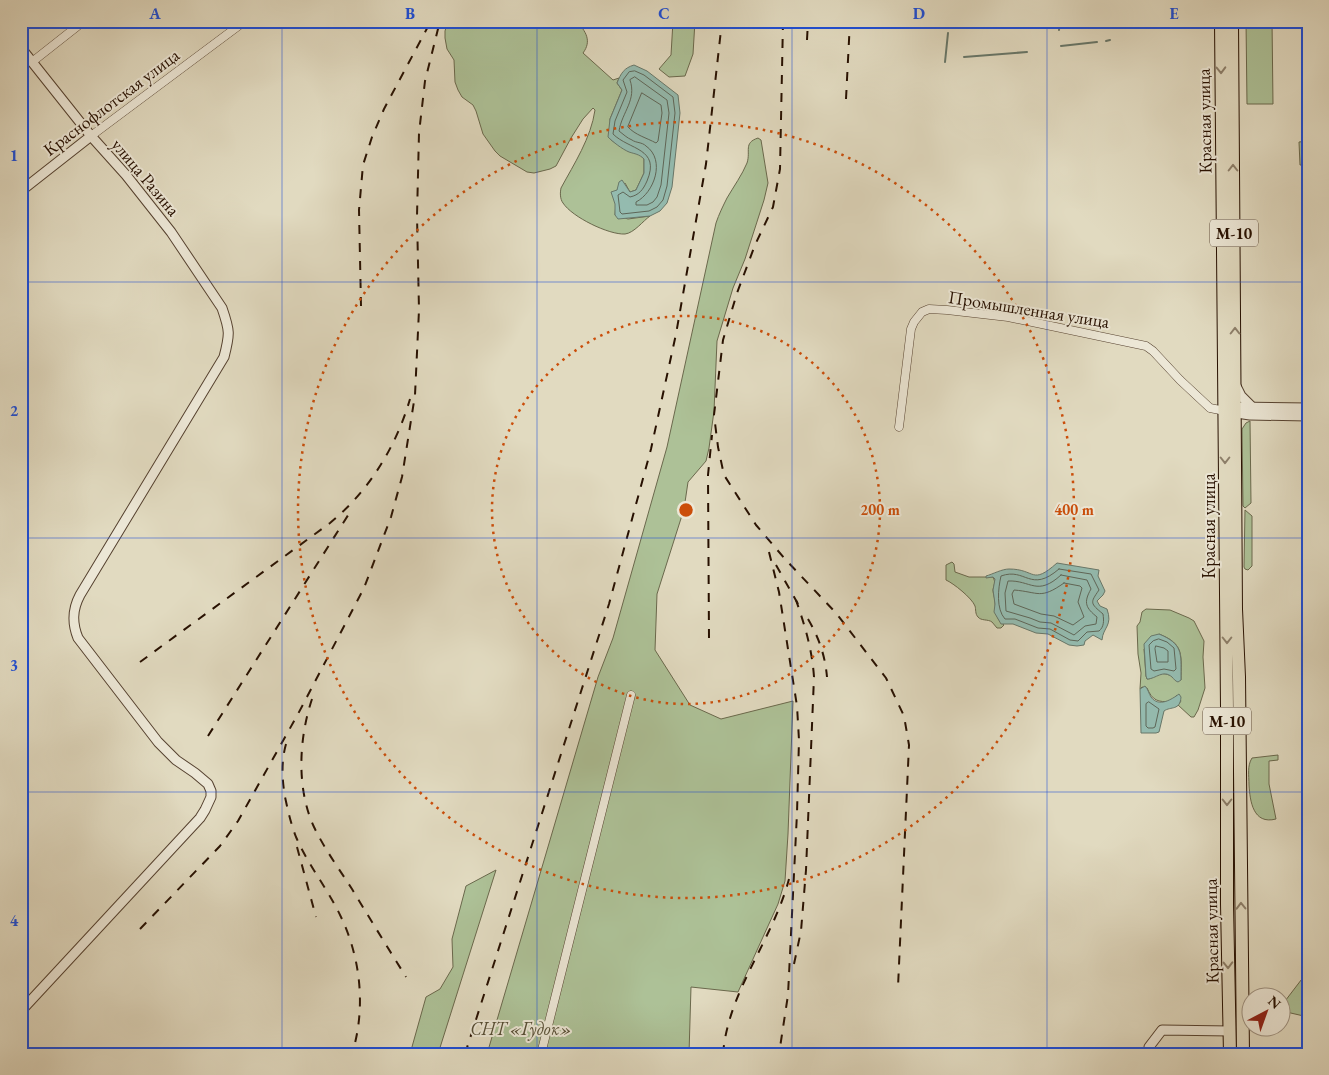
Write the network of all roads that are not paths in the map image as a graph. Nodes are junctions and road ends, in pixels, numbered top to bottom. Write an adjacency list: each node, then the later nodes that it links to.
1 (84, 21): 6 (street)
2 (245, 21): 7 (street, Краснофлотская улица)
3 (1221, 21): 11 (highway, Красная улица / М-10, one-way to 11)
4 (1232, 21): 9 (highway, Красная улица / М-10, one-way to 4)
5 (21, 48): 6 (street, улица Разина)
6 (32, 62): 7 (street, улица Разина)
7 (91, 136): 8 (street, Краснофлотская улица); 17 (street, улица Разина)
8 (21, 191)
9 (1235, 379): 11 (highway, Красная улица / М-10); 12 (street)
10 (1308, 408): 12 (street)
11 (1232, 411): 12 (street); 14 (street, Промышленная улица); 15 (highway, Красная улица / М-10); 18 (highway, Красная улица / М-10, one-way to 18)
12 (1251, 411): 13 (street); 15 (street)
13 (1308, 416)
14 (899, 427)
15 (1236, 433): 22 (highway, Красная улица / М-10, one-way to 15)
16 (632, 695): 19 (street)
17 (21, 1011)
18 (1230, 1031): 20 (street); 21 (highway, М-10)
19 (541, 1054)
20 (1149, 1054)
21 (1230, 1054)
22 (1243, 1054)

